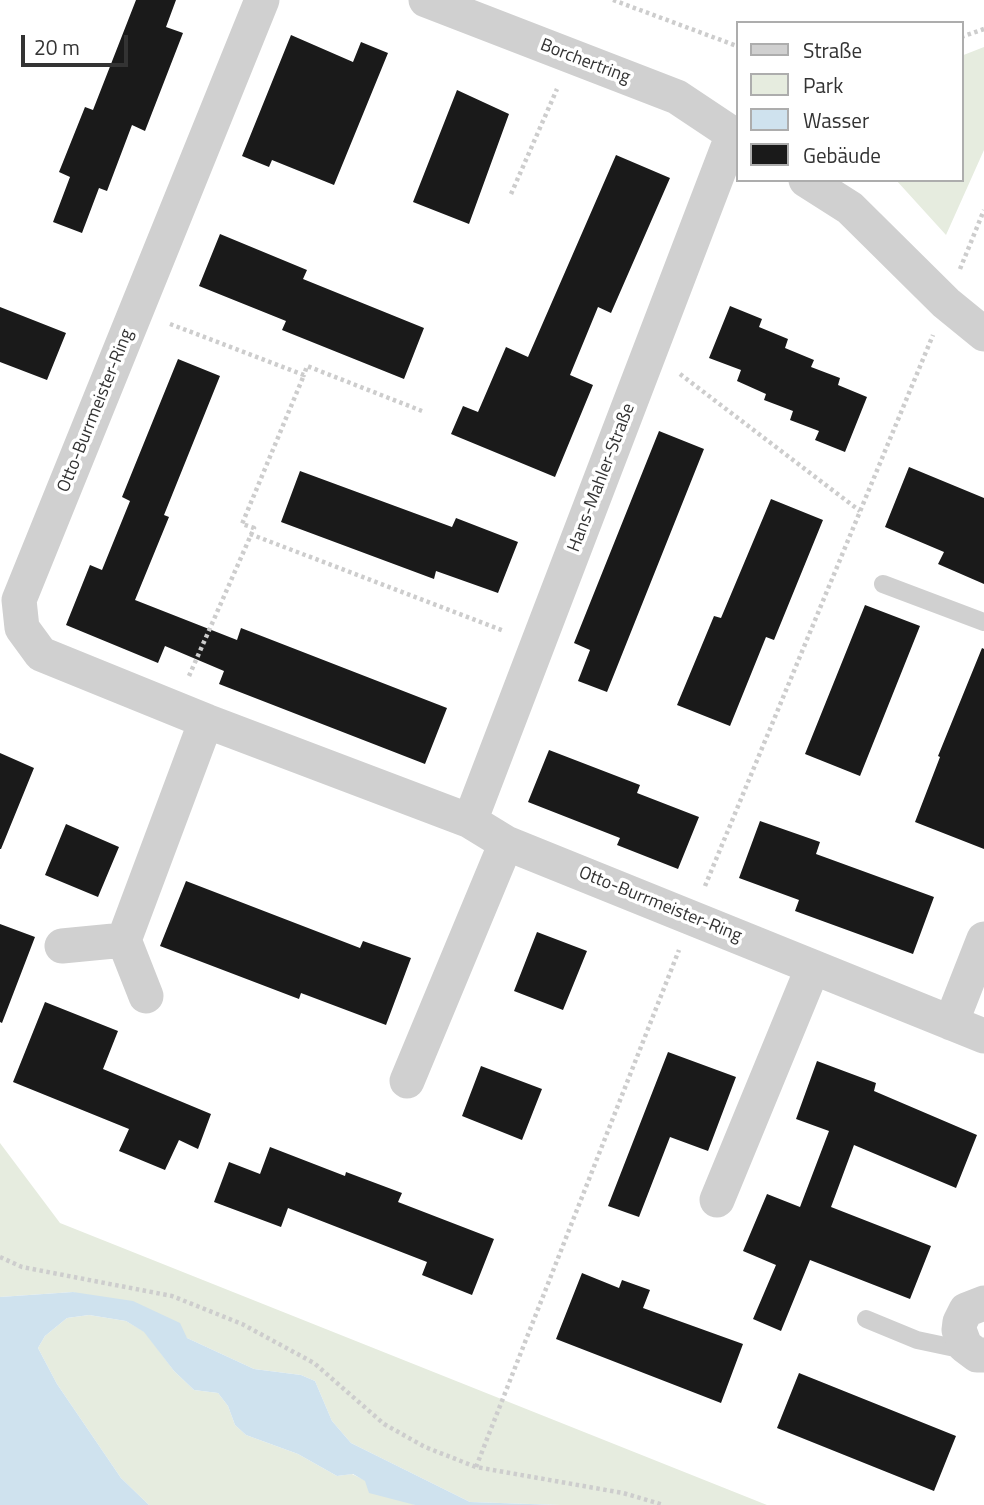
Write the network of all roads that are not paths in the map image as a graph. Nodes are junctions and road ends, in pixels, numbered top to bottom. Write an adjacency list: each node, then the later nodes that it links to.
1 (262, 0): 8 (street, Otto-Burrmeister-Ring)
2 (426, 0): 3 (street, Borchertring)
3 (735, 135): 9 (street, Hans-Mahler-Straße)
4 (809, 182): 5 (street)
5 (984, 334)
6 (883, 584): 7 (lane)
7 (984, 622)
8 (191, 715): 9 (street, Otto-Burrmeister-Ring); 12 (street)
9 (470, 821): 10 (street, Otto-Burrmeister-Ring)
10 (506, 843): 14 (street, Otto-Burrmeister-Ring); 18 (street)
11 (984, 939): 16 (street)
12 (124, 940): 13 (street); 15 (street)
13 (62, 946)
14 (813, 967): 16 (street, Otto-Burrmeister-Ring); 19 (street)
15 (146, 996)
16 (951, 1023): 17 (street, Otto-Burrmeister-Ring)
17 (984, 1036)
18 (407, 1081)
19 (717, 1200)
20 (984, 1303): 22 (street)
21 (866, 1319): 22 (lane)
22 (978, 1353)

